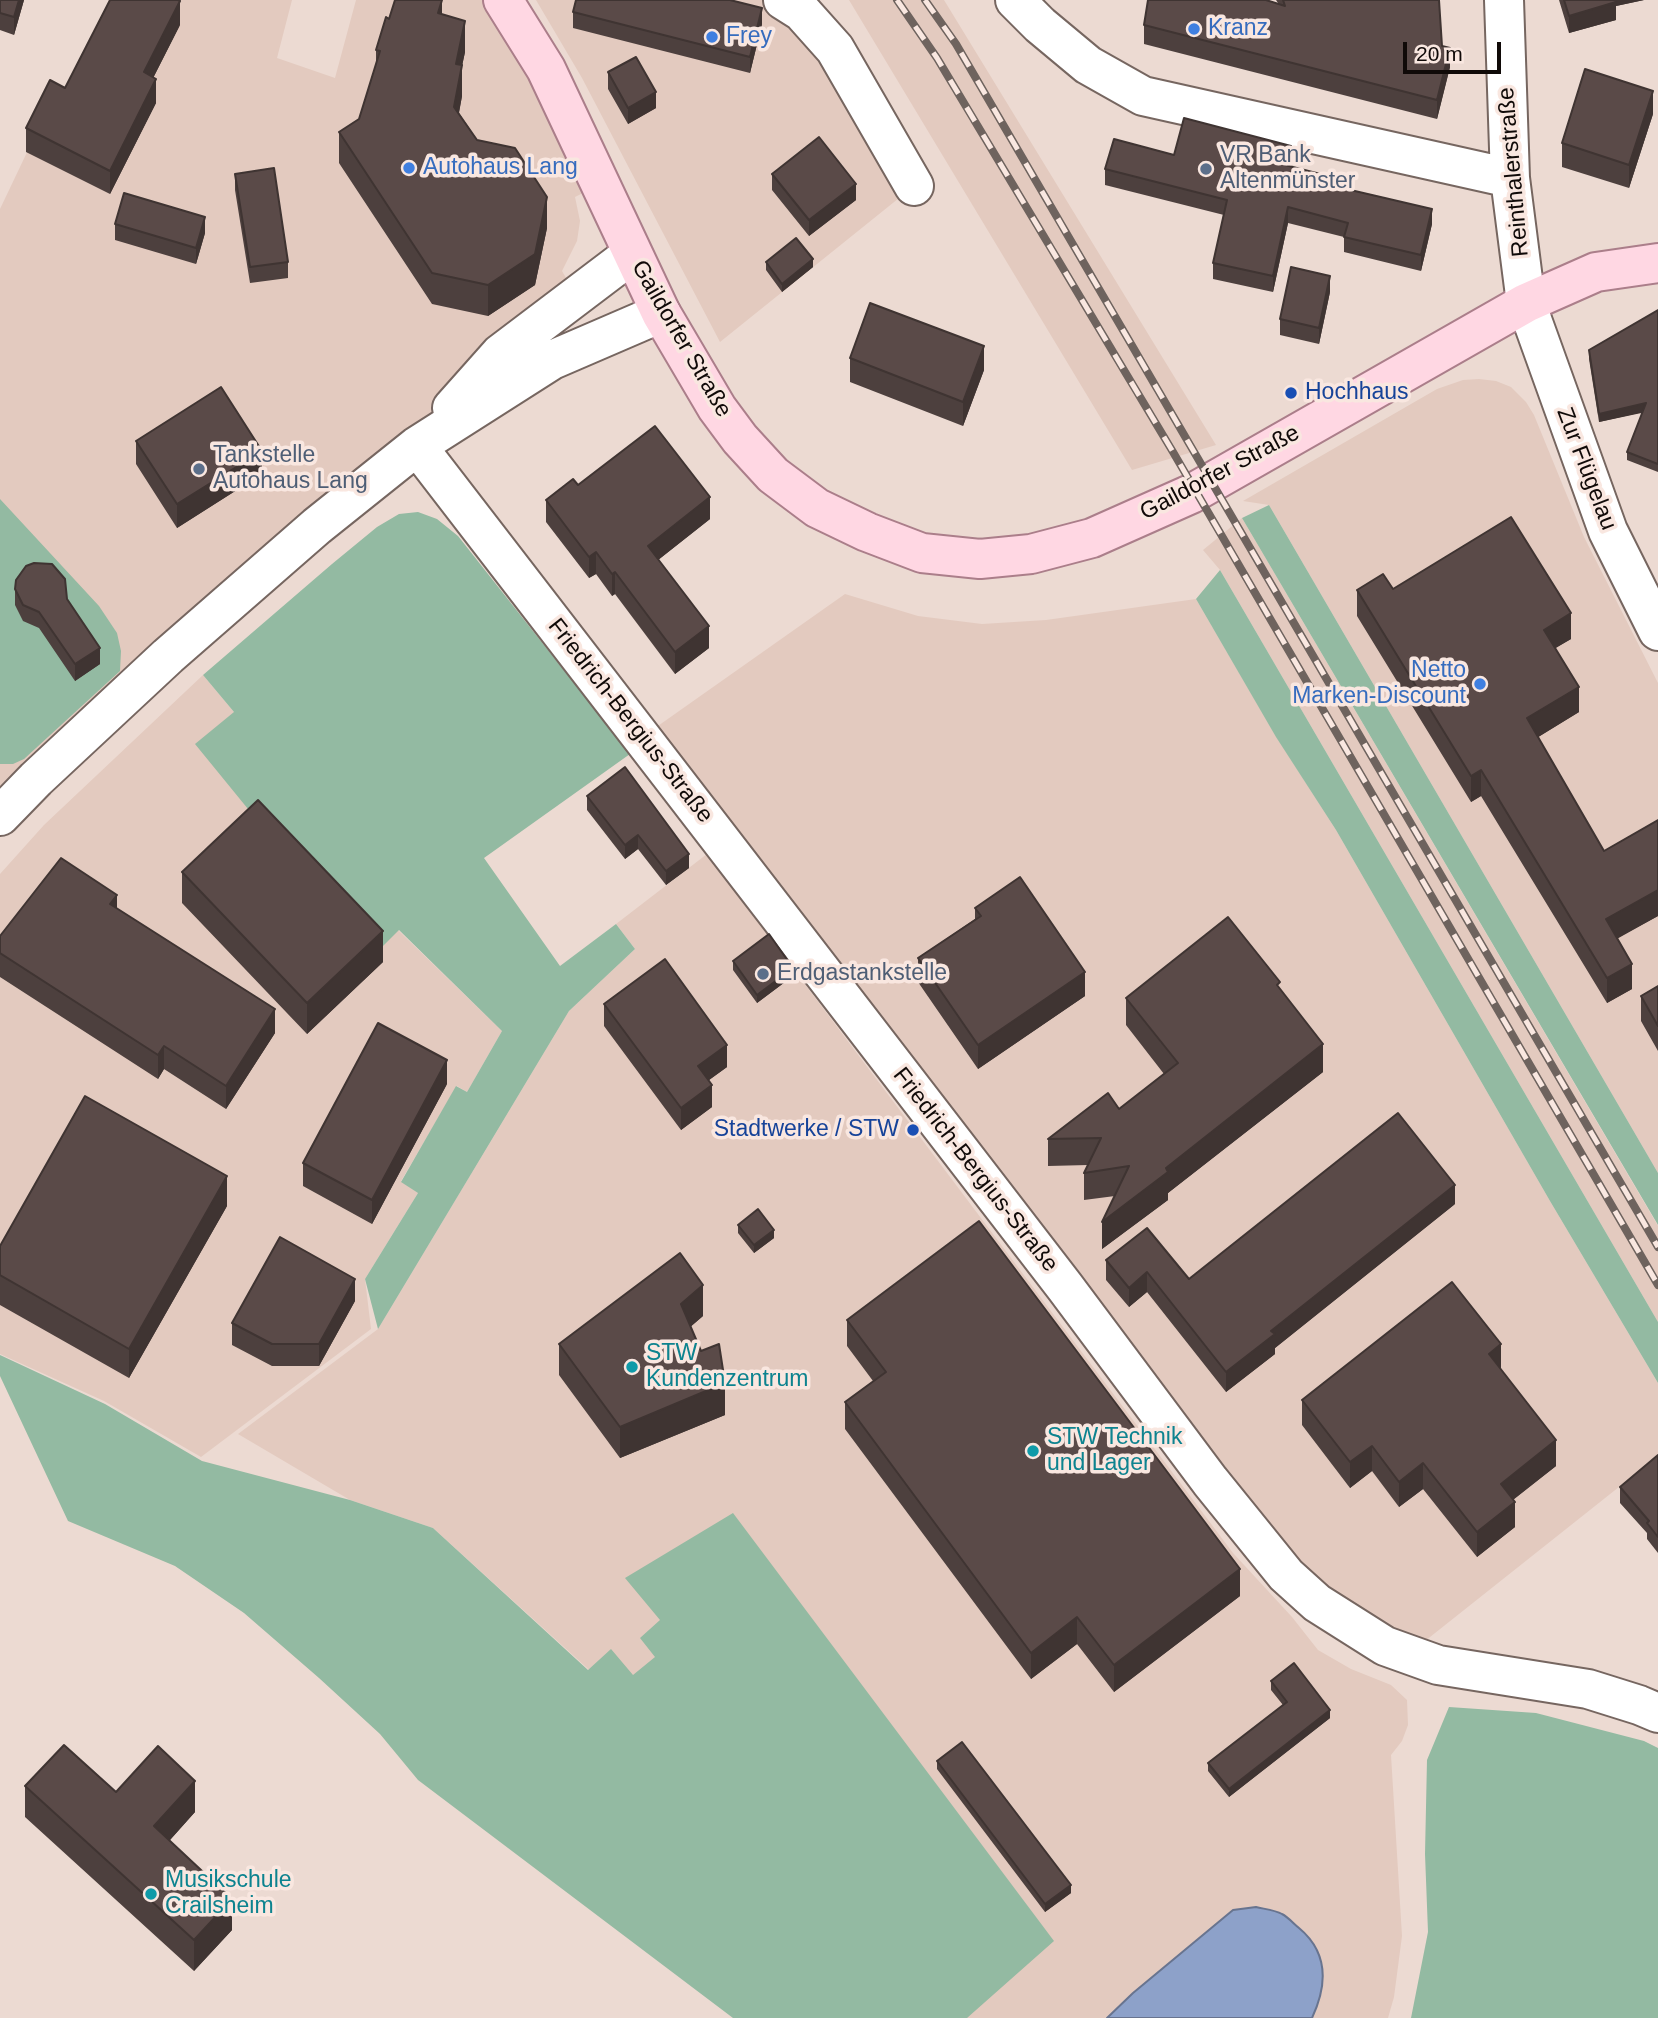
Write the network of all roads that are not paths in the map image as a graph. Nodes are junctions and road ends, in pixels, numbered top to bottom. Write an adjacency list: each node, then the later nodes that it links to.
1 (503, 0): 7 (main road, Gaildorfer Straße)
2 (783, 0): 6 (street)
3 (1015, 0): 5 (street)
4 (1504, 0): 5 (street, Reinthalerstraße)
5 (1510, 178): 9 (street, Reinthalerstraße)
6 (914, 186)
7 (632, 254): 10 (main road, Gaildorfer Straße); 11 (street)
8 (1658, 262): 9 (main road, Gaildorfer Straße)
9 (1526, 303): 10 (main road, Gaildorfer Straße); 12 (street, Zur Flügelau)
10 (662, 313): 11 (street)
11 (417, 446): 13 (street); 14 (street, Friedrich-Bergius-Straße)
12 (1658, 631)
13 (0, 817)
14 (1658, 1713)

